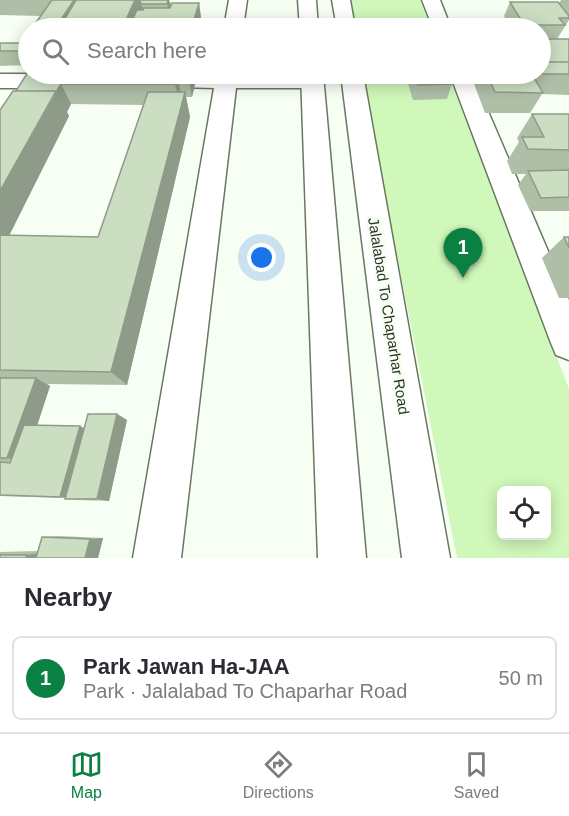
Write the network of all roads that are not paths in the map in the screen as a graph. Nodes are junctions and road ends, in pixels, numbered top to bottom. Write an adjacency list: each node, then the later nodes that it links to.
1 (238, 0): 5 (street)
2 (307, 0): 6 (street)
3 (341, 0): 7 (street)
4 (431, 0): 8 (street)
5 (235, 18)
6 (308, 18)
7 (344, 18)
8 (438, 18)
9 (0, 81): 10 (street)
10 (18, 81)
11 (225, 84): 16 (street)
12 (312, 84): 17 (street)
13 (354, 84): 18 (street, Jalalabad To Chaparhar Road)
14 (464, 84): 15 (street)
15 (569, 344)
16 (157, 558)
17 (342, 558)
18 (426, 558)

